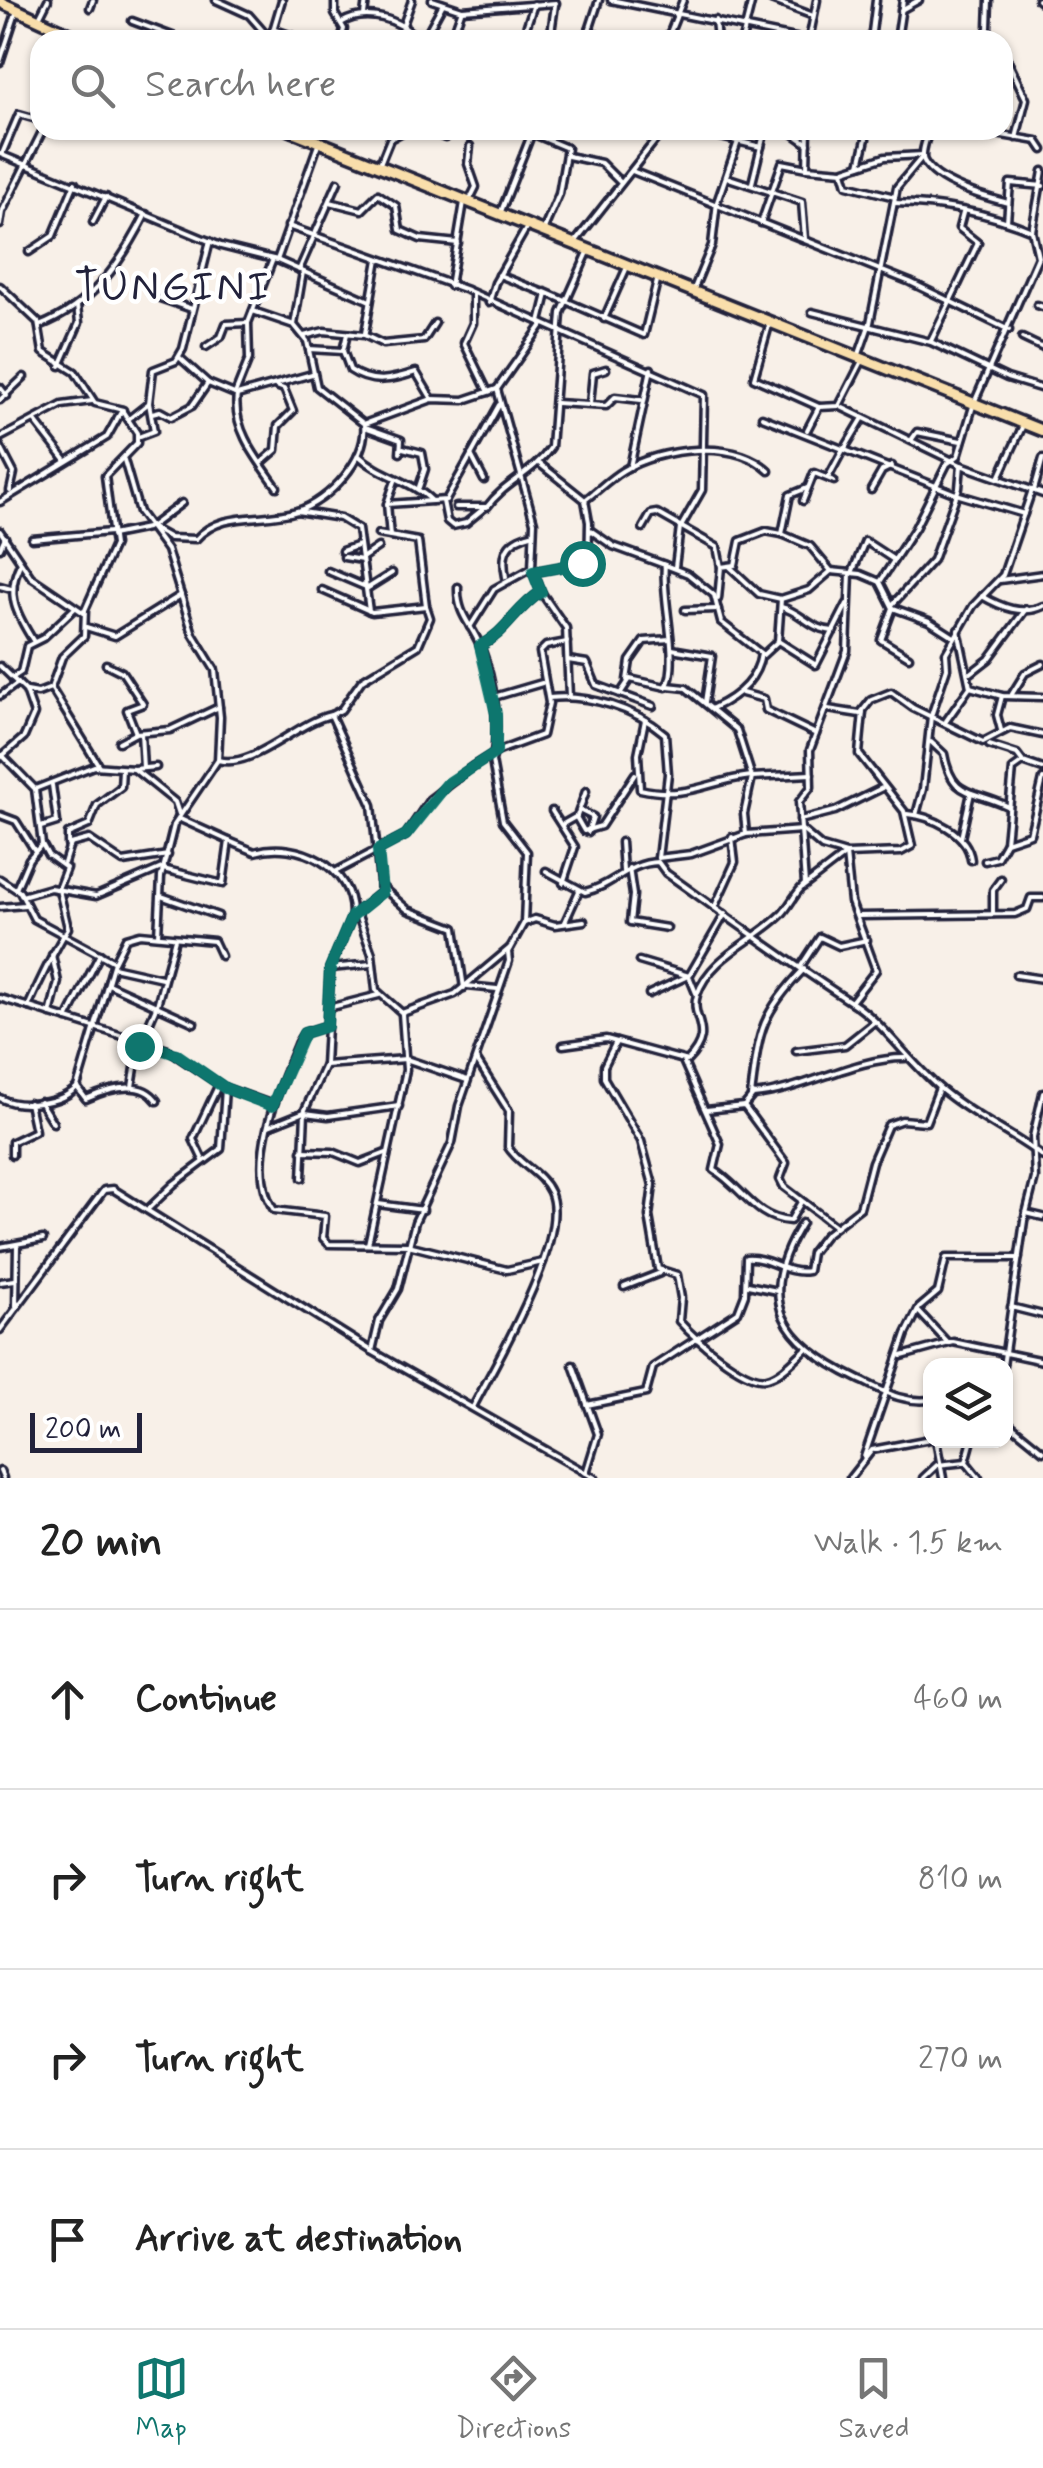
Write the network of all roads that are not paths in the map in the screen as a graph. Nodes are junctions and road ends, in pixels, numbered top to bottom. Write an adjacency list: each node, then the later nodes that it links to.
1 (48, 0): 33 (street)
2 (93, 0): 25 (street)
3 (216, 0): 41 (street)
4 (282, 0): 38 (street)
5 (335, 0): 35 (street)
6 (403, 0): 21 (street)
7 (432, 0): 23 (street)
8 (599, 0): 49 (street)
9 (611, 0): 29 (street)
10 (683, 0): 29 (street)
11 (752, 0): 36 (street)
12 (771, 0): 30 (street)
13 (817, 0): 30 (street)
14 (876, 0): 55 (street)
15 (903, 0): 28 (street)
16 (920, 0): 28 (street)
17 (989, 0): 57 (street)
18 (557, 1): 24 (street); 48 (street)
19 (0, 2): 26 (main road)
20 (365, 2): 31 (street)
21 (412, 2): 37 (street)
22 (520, 2): 24 (street); 27 (street)
23 (448, 4): 27 (street); 45 (street)
24 (534, 4): 47 (street)
25 (90, 8)
26 (17, 10): 33 (main road); 58 (street)
27 (462, 10): 46 (street)
28 (901, 10): 56 (street)
29 (677, 15): 32 (street); 50 (street)
30 (811, 15): 54 (street)
31 (364, 16): 35 (street); 37 (street)
32 (715, 19): 36 (street); 51 (street)
33 (38, 20): 39 (main road)
34 (132, 21): 40 (street)
35 (342, 23): 42 (street)
36 (745, 24): 52 (street); 53 (street)
37 (404, 25): 43 (street); 44 (street)
38 (274, 29)
39 (60, 30)
40 (156, 30)
41 (262, 30)
42 (342, 30)
43 (402, 30)
44 (409, 30)
45 (428, 30)
46 (455, 30)
47 (525, 30)
48 (552, 30)
49 (589, 30)
50 (671, 30)
51 (716, 30)
52 (744, 30)
53 (768, 30)
54 (809, 30)
55 (872, 30)
56 (898, 30)
57 (987, 30)
58 (0, 62)
59 (1013, 72): 62 (street)
60 (30, 117): 81 (street)
61 (1013, 137): 62 (street)
62 (1016, 138): 80 (street)
63 (38, 140): 84 (street)
64 (316, 140): 76 (main road)
65 (390, 140): 86 (street)
66 (529, 140): 106 (street)
67 (558, 140): 82 (street)
68 (655, 140): 89 (street)
69 (736, 140): 75 (street)
70 (764, 140): 79 (street)
71 (802, 140): 77 (street)
72 (808, 140): 77 (street)
73 (866, 140): 85 (street)
74 (926, 140): 83 (street)
75 (740, 141): 79 (street); 91 (street)
76 (319, 142): 86 (main road); 112 (street)
77 (808, 144): 87 (street)
78 (470, 146): 100 (street)
79 (762, 147): 95 (street)
80 (1043, 150)
81 (1, 155): 84 (street)
82 (568, 156): 94 (street); 115 (street)
83 (922, 156): 85 (street); 99 (street); 103 (street)
84 (27, 164): 93 (street); 111 (street)
85 (860, 165): 88 (street)
86 (379, 166): 100 (main road)
87 (807, 168): 88 (street); 97 (street)
88 (842, 171): 99 (street)
89 (632, 172): 94 (street); 102 (street)
90 (1043, 172): 96 (street)
91 (729, 178): 95 (street); 102 (street)
92 (338, 182): 101 (street)
93 (75, 183): 98 (street); 123 (street)
94 (621, 183): 121 (street)
95 (752, 184): 97 (street)
96 (1042, 185): 103 (street); 110 (street)
97 (772, 194): 109 (street); 118 (street)
98 (106, 197): 104 (street); 108 (street)
99 (894, 200): 105 (street); 128 (street)
100 (467, 201): 106 (main road); 120 (street)
101 (330, 202): 117 (street); 120 (street)
102 (717, 202): 109 (street); 134 (street)
103 (1008, 203): 107 (street)
104 (147, 213): 119 (street); 142 (street)
105 (963, 213): 107 (street); 140 (street)
106 (500, 214): 113 (main road)
107 (1007, 221): 116 (street)
108 (93, 222)
109 (760, 223): 118 (street)
110 (1036, 223): 114 (street); 116 (street)
111 (0, 225)
112 (288, 226): 117 (street); 126 (street)
113 (528, 226): 115 (main road); 130 (street)
114 (1043, 226)
115 (543, 231): 121 (main road)
116 (1032, 231): 124 (street)
117 (313, 234): 125 (street); 129 (street)
118 (805, 241): 128 (street)
119 (210, 242): 126 (street); 143 (street)
120 (458, 243): 133 (street)
121 (573, 244): 122 (main road)
122 (589, 250): 127 (main road); 139 (street)
123 (29, 252)
124 (1040, 257): 154 (street)
125 (378, 259): 133 (street); 138 (street)
126 (275, 260): 129 (street); 144 (street)
127 (628, 265): 131 (main road); 146 (street)
128 (878, 269): 140 (street); 153 (street)
129 (301, 271): 138 (street); 151 (street)
130 (499, 275): 135 (street); 141 (street)
131 (658, 277): 134 (main road); 146 (street)
132 (0, 286): 152 (street)
133 (450, 286): 136 (street)
134 (692, 291): 147 (main road)
135 (545, 292): 139 (street); 150 (street)
136 (473, 294): 141 (street); 178 (street)
137 (160, 298): 143 (street)
138 (370, 301): 157 (street)
139 (563, 301): 146 (street); 155 (street)
140 (950, 302): 154 (street); 160 (street)
141 (489, 303): 150 (street)
142 (77, 305): 152 (street); 167 (street)
143 (192, 309): 165 (street)
144 (253, 311): 148 (street); 151 (street)
145 (812, 312): 153 (street)
146 (604, 318)
147 (770, 322): 166 (main road); 191 (street)
148 (248, 323): 161 (street); 179 (street)
149 (436, 323): 157 (street)
150 (541, 324): 155 (street); 176 (street)
151 (294, 325): 158 (street)
152 (40, 326): 167 (street)
153 (869, 327): 160 (street); 166 (street)
154 (1009, 330): 169 (street)
155 (558, 333): 170 (street); 186 (street)
156 (346, 334): 157 (street); 158 (street); 164 (street)
157 (364, 335)
158 (304, 336): 163 (street)
159 (1022, 338): 162 (street)
160 (931, 342): 169 (street)
161 (206, 347)
162 (1043, 348)
163 (309, 349): 164 (street); 171 (street)
164 (343, 351): 182 (street)
165 (179, 357): 173 (street); 185 (street)
166 (860, 358): 187 (main road); 190 (street)
167 (60, 366): 184 (street)
168 (606, 369): 188 (street)
169 (990, 369): 177 (street); 187 (street)
170 (650, 370): 183 (street); 209 (street)
171 (312, 374): 174 (street); 199 (street)
172 (24, 377): 180 (street)
173 (208, 383): 179 (street); 193 (street)
174 (276, 386): 179 (street); 216 (street)
175 (0, 387): 180 (street)
176 (497, 389): 178 (street); 189 (street)
177 (1043, 389)
178 (488, 392): 182 (street)
179 (236, 395): 216 (street)
180 (7, 396): 181 (street)
181 (0, 400)
182 (432, 400): 199 (street)
183 (643, 400): 188 (street); 220 (street)
184 (92, 401): 192 (street); 197 (street)
185 (148, 403): 193 (street); 196 (street)
186 (556, 403): 188 (street); 217 (street)
187 (974, 403): 198 (main road); 206 (street)
188 (590, 404)
189 (498, 405): 210 (street); 222 (street)
190 (839, 406): 191 (street); 195 (street)
191 (819, 407): 202 (street)
192 (122, 412): 196 (street); 215 (street)
193 (152, 414): 204 (street)
194 (762, 416): 202 (street)
195 (863, 417): 205 (street); 208 (street)
196 (130, 418): 204 (street)
197 (35, 421): 203 (street); 215 (street)
198 (1024, 423): 201 (main road); 223 (street)
199 (364, 426): 211 (street); 228 (street)
200 (0, 428): 203 (street)
201 (1043, 431)
202 (806, 432): 208 (street)
203 (1, 437)
204 (138, 437): 213 (street)
205 (912, 440): 206 (street); 214 (street)
206 (962, 442): 214 (street)
207 (0, 446): 232 (street)
208 (844, 448): 219 (street); 229 (street)
209 (702, 453): 220 (street); 221 (street); 246 (street)
210 (470, 454): 225 (street); 240 (street)
211 (358, 455): 224 (street); 244 (street)
212 (1043, 458): 231 (street)
213 (123, 459): 247 (street); 251 (street)
214 (952, 461): 218 (street); 226 (street)
215 (67, 462): 232 (street)
216 (260, 463): 227 (street)
217 (540, 464): 222 (street); 235 (street)
218 (961, 465): 223 (street); 233 (street)
219 (892, 466): 226 (street); 230 (street)
220 (630, 467): 235 (street)
221 (769, 471)
222 (523, 479): 243 (street); 253 (street)
223 (999, 479): 231 (street)
224 (395, 480): 228 (street); 241 (street)
225 (484, 480)
226 (936, 485): 233 (street); 264 (street)
227 (277, 487)
228 (420, 487): 236 (street)
229 (808, 488): 237 (street); 254 (street)
230 (871, 490)
231 (1033, 490): 234 (street); 245 (street)
232 (8, 494): 238 (street)
233 (956, 494): 245 (street); 296 (street)
234 (1043, 494)
235 (585, 500): 249 (street)
236 (432, 501): 240 (street); 241 (street)
237 (803, 501)
238 (0, 502)
239 (182, 502): 247 (street)
240 (443, 502): 243 (street)
241 (387, 504): 255 (street)
242 (456, 507): 243 (street)
243 (483, 509)
244 (297, 511): 247 (street); 258 (street)
245 (1024, 514): 279 (street)
246 (681, 525): 248 (street); 269 (street); 270 (street)
247 (148, 526): 251 (street); 287 (street)
248 (643, 528)
249 (590, 530): 265 (street); 267 (street)
250 (0, 531): 256 (street)
251 (112, 533): 257 (street); 301 (street)
252 (378, 534): 255 (street)
253 (531, 534): 271 (street); 278 (street)
254 (782, 534): 268 (street); 272 (street)
255 (390, 536): 292 (street)
256 (5, 537): 260 (street); 266 (street)
257 (32, 538)
258 (358, 545): 261 (street); 263 (street)
259 (378, 547): 263 (street)
260 (0, 548)
261 (342, 550)
262 (344, 557): 263 (street)
263 (362, 559): 283 (street)
264 (894, 560): 275 (street); 280 (street)
265 (588, 562): 271 (street); 277 (street)
266 (21, 563): 284 (street); 294 (street)
267 (665, 564): 269 (street); 307 (street)
268 (729, 566): 270 (street); 290 (street)
269 (674, 567): 289 (street)
270 (721, 567): 289 (street)
271 (532, 570): 278 (street); 286 (street)
272 (831, 571): 275 (street); 290 (street)
273 (328, 572): 283 (street)
274 (392, 573): 283 (street)
275 (851, 573): 280 (street); 291 (street)
276 (1043, 574): 279 (street)
277 (588, 578)
278 (506, 579): 303 (street)
279 (1000, 580): 288 (street)
280 (880, 582): 296 (street)
281 (0, 586): 284 (street)
282 (458, 587): 303 (street)
283 (368, 588): 300 (street)
284 (11, 590): 309 (street)
285 (322, 590): 300 (street)
286 (541, 592): 310 (street); 311 (street)
287 (181, 595): 302 (street); 343 (street)
288 (982, 596): 299 (street); 304 (street)
289 (718, 600): 297 (street)
290 (781, 600): 295 (street)
291 (848, 603): 305 (street); 345 (street)
292 (426, 606): 300 (street); 347 (street)
293 (1043, 606): 299 (street)
294 (76, 607): 301 (street); 309 (street)
295 (781, 607): 305 (street); 308 (street)
296 (893, 607): 306 (street); 314 (street)
297 (718, 608): 298 (street); 313 (street)
298 (685, 610)
299 (1026, 610): 319 (street)
300 (369, 611)
301 (84, 614): 302 (street)
302 (86, 627): 326 (street)
303 (470, 627): 311 (street)
304 (958, 630): 306 (street); 319 (street)
305 (834, 631): 308 (street)
306 (954, 637): 348 (street)
307 (670, 639): 312 (street); 321 (street)
308 (778, 641): 313 (street)
309 (34, 642): 320 (street)
310 (567, 642): 315 (street); 323 (street)
311 (480, 646): 337 (street)
312 (672, 650): 324 (street); 340 (street)
313 (761, 654): 329 (street)
314 (909, 657)
315 (568, 660): 331 (street); 335 (street)
316 (106, 664): 352 (street)
317 (1043, 664): 334 (street)
318 (0, 666): 320 (street)
319 (969, 674): 325 (street)
320 (12, 678): 322 (street)
321 (627, 680): 324 (street); 331 (street)
322 (18, 683): 327 (street); 332 (street)
323 (542, 683): 337 (street); 338 (street)
324 (668, 686): 340 (street)
325 (970, 687): 333 (street); 350 (street)
326 (50, 688): 328 (street); 339 (street)
327 (26, 691): 330 (street); 341 (street)
328 (43, 692): 330 (street); 339 (street)
329 (742, 693): 344 (street); 353 (street)
330 (35, 694): 341 (street)
331 (620, 694): 342 (street)
332 (0, 696)
333 (1002, 696): 334 (street); 351 (street)
334 (1011, 696): 336 (street)
335 (569, 697): 338 (street); 349 (street)
336 (1043, 697)
337 (493, 698): 358 (street)
338 (547, 698): 358 (street)
339 (56, 699): 362 (street)
340 (705, 702): 344 (street)
341 (32, 706): 359 (street)
342 (652, 706)
343 (219, 707): 352 (street); 360 (street)
344 (712, 708): 370 (street)
345 (828, 709): 346 (street); 353 (street)
346 (863, 712): 348 (street); 373 (street)
347 (331, 715): 360 (street); 399 (street)
348 (931, 716): 350 (street); 355 (street)
349 (646, 719): 368 (street); 377 (street)
350 (946, 721): 357 (street)
351 (1000, 730): 354 (street); 357 (street)
352 (138, 733): 356 (street); 364 (street)
353 (816, 735): 369 (street)
354 (1043, 735)
355 (929, 741): 376 (street); 382 (street)
356 (118, 742)
357 (986, 743): 361 (street)
358 (496, 752): 399 (street); 432 (street)
359 (2, 754): 374 (street)
360 (218, 760): 384 (street)
361 (1023, 762): 367 (street); 378 (street)
362 (99, 766): 365 (street); 372 (street)
363 (156, 767): 364 (street)
364 (143, 768): 366 (street)
365 (122, 769): 366 (street); 398 (street)
366 (134, 769): 384 (street)
367 (1043, 769)
368 (637, 772): 377 (street); 390 (street)
369 (811, 774): 370 (street); 386 (street)
370 (751, 776): 377 (street); 391 (street)
371 (1043, 779): 396 (street)
372 (52, 785): 374 (street); 388 (street)
373 (882, 785): 381 (street); 386 (street)
374 (35, 789): 388 (street)
375 (586, 791): 379 (street)
376 (972, 793): 378 (street); 393 (street)
377 (667, 795): 403 (street)
378 (1007, 806): 396 (street)
379 (581, 810): 385 (street); 390 (street)
380 (552, 811): 387 (street)
381 (906, 814): 382 (street); 401 (street)
382 (916, 814): 393 (street)
383 (0, 815): 400 (street)
384 (179, 816): 394 (street); 402 (street)
385 (576, 816): 387 (street); 390 (street)
386 (800, 820): 389 (street)
387 (563, 824): 413 (street)
388 (41, 827): 397 (street)
389 (802, 830): 391 (street); 401 (street); 414 (street)
390 (588, 832)
391 (746, 834): 392 (street)
392 (732, 836): 403 (street); 424 (street)
393 (961, 838): 404 (street)
394 (230, 840): 407 (street); 410 (street)
395 (621, 842): 408 (street)
396 (1006, 842): 405 (street)
397 (42, 844): 400 (street); 406 (street)
398 (68, 846): 402 (street); 406 (street)
399 (378, 850): 410 (street); 415 (street)
400 (35, 851): 416 (street)
401 (846, 854): 414 (street); 429 (street)
402 (168, 855): 407 (street)
403 (658, 860): 408 (street); 424 (street)
404 (971, 860)
405 (985, 861)
406 (64, 863): 417 (street)
407 (164, 868): 417 (street); 420 (street)
408 (626, 869): 418 (street); 433 (street)
409 (546, 870): 413 (street)
410 (335, 872): 425 (street)
411 (1001, 878): 427 (street)
412 (0, 879): 416 (street)
413 (564, 883): 418 (street)
414 (803, 887): 435 (street)
415 (382, 888): 425 (street); 453 (street)
416 (16, 889): 419 (street)
417 (59, 889): 419 (street); 434 (street)
418 (580, 890): 431 (street)
419 (22, 896): 422 (street)
420 (161, 896): 428 (street); 436 (street)
421 (1043, 898): 427 (street)
422 (25, 905): 423 (street); 434 (street)
423 (0, 907)
424 (714, 908): 426 (street)
425 (354, 914): 444 (street); 447 (street)
426 (724, 914): 435 (street); 449 (street)
427 (993, 914): 429 (street)
428 (218, 916)
429 (856, 916): 438 (street)
430 (584, 921): 431 (street)
431 (565, 922): 432 (street)
432 (524, 923): 439 (street)
433 (667, 928)
434 (66, 932): 440 (street); 441 (street)
435 (754, 934): 446 (street); 456 (street)
436 (158, 935): 437 (street); 445 (street)
437 (175, 939): 442 (street); 450 (street)
438 (867, 940): 446 (street); 459 (street)
439 (510, 948): 453 (street); 454 (street)
440 (51, 954): 461 (street); 464 (street)
441 (100, 954): 445 (street); 465 (street)
442 (221, 956)
443 (638, 961): 449 (street)
444 (372, 964): 447 (street); 457 (street)
445 (113, 965): 450 (street); 452 (street)
446 (802, 967): 459 (street); 489 (street)
447 (330, 968): 462 (street)
448 (1016, 975): 451 (street)
449 (688, 976): 455 (street); 456 (street)
450 (162, 978): 460 (street)
451 (1043, 979)
452 (108, 984): 460 (street); 469 (street)
453 (466, 987): 454 (street); 463 (street)
454 (497, 989): 474 (street)
455 (649, 994)
456 (698, 994): 478 (street)
457 (379, 995): 462 (street); 463 (street)
458 (0, 998): 461 (street)
459 (851, 1002): 466 (street)
460 (157, 1005): 467 (street); 471 (street)
461 (28, 1008): 464 (street)
462 (328, 1008): 468 (street)
463 (402, 1013): 476 (street)
464 (50, 1014): 465 (street)
465 (67, 1019): 469 (street)
466 (874, 1022): 473 (street); 475 (street)
467 (194, 1023)
468 (327, 1026): 479 (street); 494 (street)
469 (96, 1028): 471 (street); 484 (street)
470 (616, 1041): 472 (street); 478 (street); 524 (street)
471 (142, 1043): 483 (street); 485 (street)
472 (564, 1044)
473 (796, 1051)
474 (476, 1058): 481 (street); 482 (street)
475 (905, 1058): 487 (street); 489 (street)
476 (406, 1059): 477 (street); 479 (street); 480 (street)
477 (416, 1062): 480 (street); 482 (street)
478 (684, 1062): 497 (street)
479 (326, 1065): 498 (street)
480 (406, 1070): 495 (street)
481 (484, 1076): 482 (street); 522 (street)
482 (468, 1078): 510 (street)
483 (219, 1084): 486 (street); 506 (street)
484 (77, 1087): 485 (street); 492 (street)
485 (132, 1087): 491 (street)
486 (225, 1088): 494 (street); 506 (street)
487 (939, 1088): 501 (street); 515 (street)
488 (1043, 1093): 501 (street)
489 (751, 1096): 496 (street)
490 (0, 1098): 493 (street)
491 (157, 1101)
492 (40, 1102): 493 (street); 499 (street)
493 (29, 1103): 504 (street)
494 (272, 1106): 500 (street)
495 (399, 1106): 498 (street); 503 (street)
496 (744, 1106): 497 (street); 508 (street)
497 (704, 1110): 508 (street)
498 (304, 1113): 500 (street); 502 (street)
499 (53, 1124)
500 (269, 1126): 517 (street)
501 (1034, 1150): 505 (street); 512 (street)
502 (302, 1151): 503 (street); 507 (street)
503 (386, 1153): 509 (street)
504 (12, 1155)
505 (1043, 1157)
506 (203, 1160): 511 (street)
507 (302, 1178)
508 (801, 1202): 515 (street)
509 (378, 1204): 510 (street); 517 (street)
510 (422, 1210): 519 (street)
511 (147, 1211): 530 (street); 538 (street)
512 (1026, 1213): 513 (street); 521 (street)
513 (1043, 1216)
514 (802, 1223): 523 (street)
515 (835, 1226): 523 (street)
516 (43, 1239): 518 (street)
517 (368, 1244): 519 (street)
518 (17, 1245): 520 (street); 525 (street)
519 (408, 1245): 522 (street); 538 (street)
520 (0, 1246)
521 (1019, 1258): 531 (street); 532 (street)
522 (543, 1262): 547 (street)
523 (781, 1266): 527 (street); 529 (street)
524 (660, 1273): 528 (street); 535 (street)
525 (15, 1280): 526 (street); 530 (street)
526 (0, 1282)
527 (746, 1284): 529 (street); 535 (street)
528 (624, 1288)
529 (778, 1291): 537 (street)
530 (16, 1306): 534 (street)
531 (1011, 1307): 533 (street); 539 (street)
532 (918, 1310): 536 (street); 540 (street)
533 (1043, 1315)
534 (0, 1330)
535 (698, 1340): 537 (street); 546 (street)
536 (946, 1342): 539 (street); 540 (street)
537 (806, 1349): 544 (street)
538 (372, 1351): 547 (street)
539 (1004, 1355): 541 (street); 542 (street)
540 (901, 1356): 544 (street)
541 (1003, 1358)
542 (1043, 1361)
543 (573, 1365): 546 (street)
544 (887, 1395): 545 (street); 553 (street)
545 (923, 1399)
546 (587, 1405): 556 (street)
547 (474, 1408): 556 (street)
548 (1013, 1427): 552 (street)
549 (923, 1441): 553 (street)
550 (936, 1448): 555 (street)
551 (970, 1448): 554 (street)
552 (1043, 1451)
553 (864, 1457): 558 (street)
554 (966, 1462): 555 (street); 561 (street)
555 (942, 1464): 559 (street); 560 (street)
556 (586, 1473): 557 (street)
557 (594, 1478)
558 (850, 1478)
559 (923, 1478)
560 (943, 1478)
561 (978, 1478)

